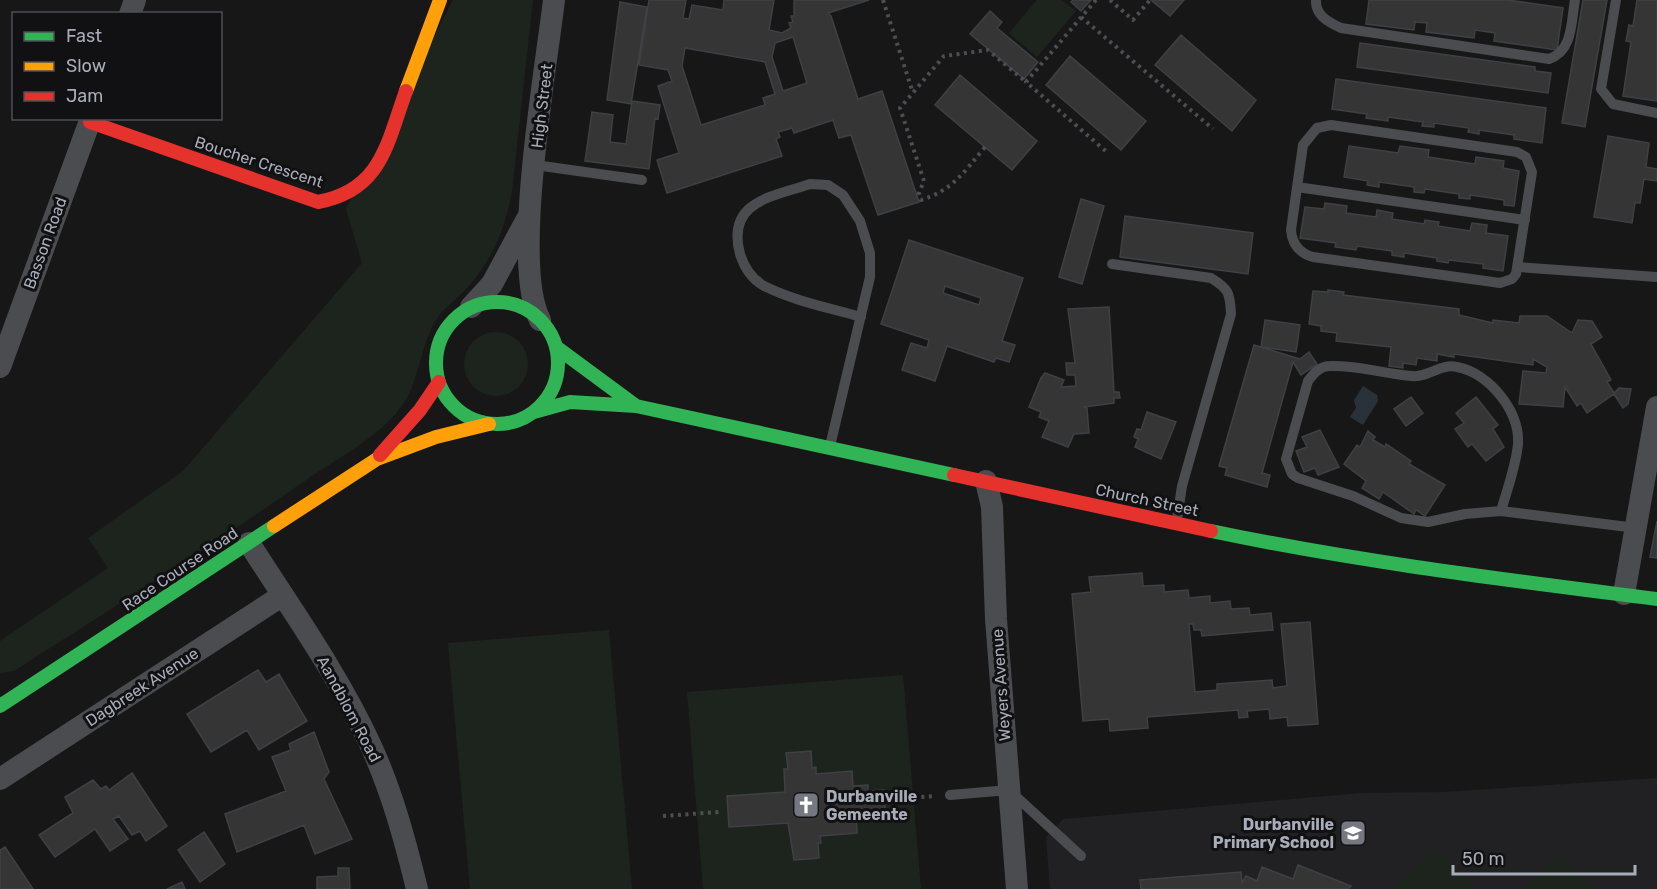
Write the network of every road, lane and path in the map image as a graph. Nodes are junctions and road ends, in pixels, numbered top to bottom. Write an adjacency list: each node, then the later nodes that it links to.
1 (440, 0): 14 (main road, Boucher Crescent)
2 (554, 0): 18 (street, High Street)
3 (883, 0): 12 (path)
4 (1096, 0): 10 (path)
5 (1110, 0): 6 (path)
6 (1150, 0)
7 (1316, 0): 8 (lane)
8 (1575, 0)
9 (1616, 0): 13 (lane)
10 (1081, 17): 11 (path); 15 (path)
11 (1026, 82): 12 (path); 17 (path)
12 (913, 93): 16 (path)
13 (1657, 113)
14 (90, 120): 30 (street, Basson Road)
15 (1212, 129)
16 (985, 147)
17 (1108, 153)
18 (535, 165): 19 (lane); 21 (street, High Street)
19 (642, 180)
20 (1297, 187): 22 (lane); 22 (lane); 24 (lane)
21 (531, 212): 26 (street, High Street); 28 (street, High Street)
22 (1525, 220): 24 (lane)
23 (1112, 264): 41 (lane)
24 (1518, 267): 25 (lane)
25 (1657, 277)
26 (471, 307): 28 (main road); 31 (main road)
27 (861, 317): 27 (lane); 36 (lane)
28 (540, 320): 29 (main road)
29 (556, 347): 32 (main road, Church Street); 34 (main road)
30 (0, 367)
31 (438, 382): 35 (main road); 37 (main road, Race Course Road)
32 (636, 406): 34 (main road, Church Street); 36 (main road, Church Street)
33 (1657, 407): 38 (street)
34 (534, 412): 35 (main road, Race Course Road)
35 (489, 424): 37 (main road, Race Course Road)
36 (830, 446): 39 (main road, Church Street)
37 (377, 459): 43 (main road, Race Course Road)
38 (1652, 463): 42 (street)
39 (986, 481): 41 (main road, Church Street); 49 (street, Weyers Avenue)
40 (1502, 512): 40 (lane); 42 (lane)
41 (1177, 523): 44 (main road, Church Street)
42 (1636, 528): 44 (street)
43 (249, 543): 45 (street, Aandblom Road); 47 (main road, Race Course Road)
44 (1624, 594): 46 (main road, Church Street)
45 (283, 595): 48 (street, Dagbreek Avenue); 55 (street, Aandblom Road)
46 (1657, 599)
47 (0, 706)
48 (0, 779)
49 (1009, 790): 50 (lane); 54 (lane); 56 (street, Weyers Avenue)
50 (950, 795): 51 (path)
51 (884, 800)
52 (719, 812): 53 (path)
53 (663, 816)
54 (1082, 856)
55 (417, 889)
56 (1017, 889)

